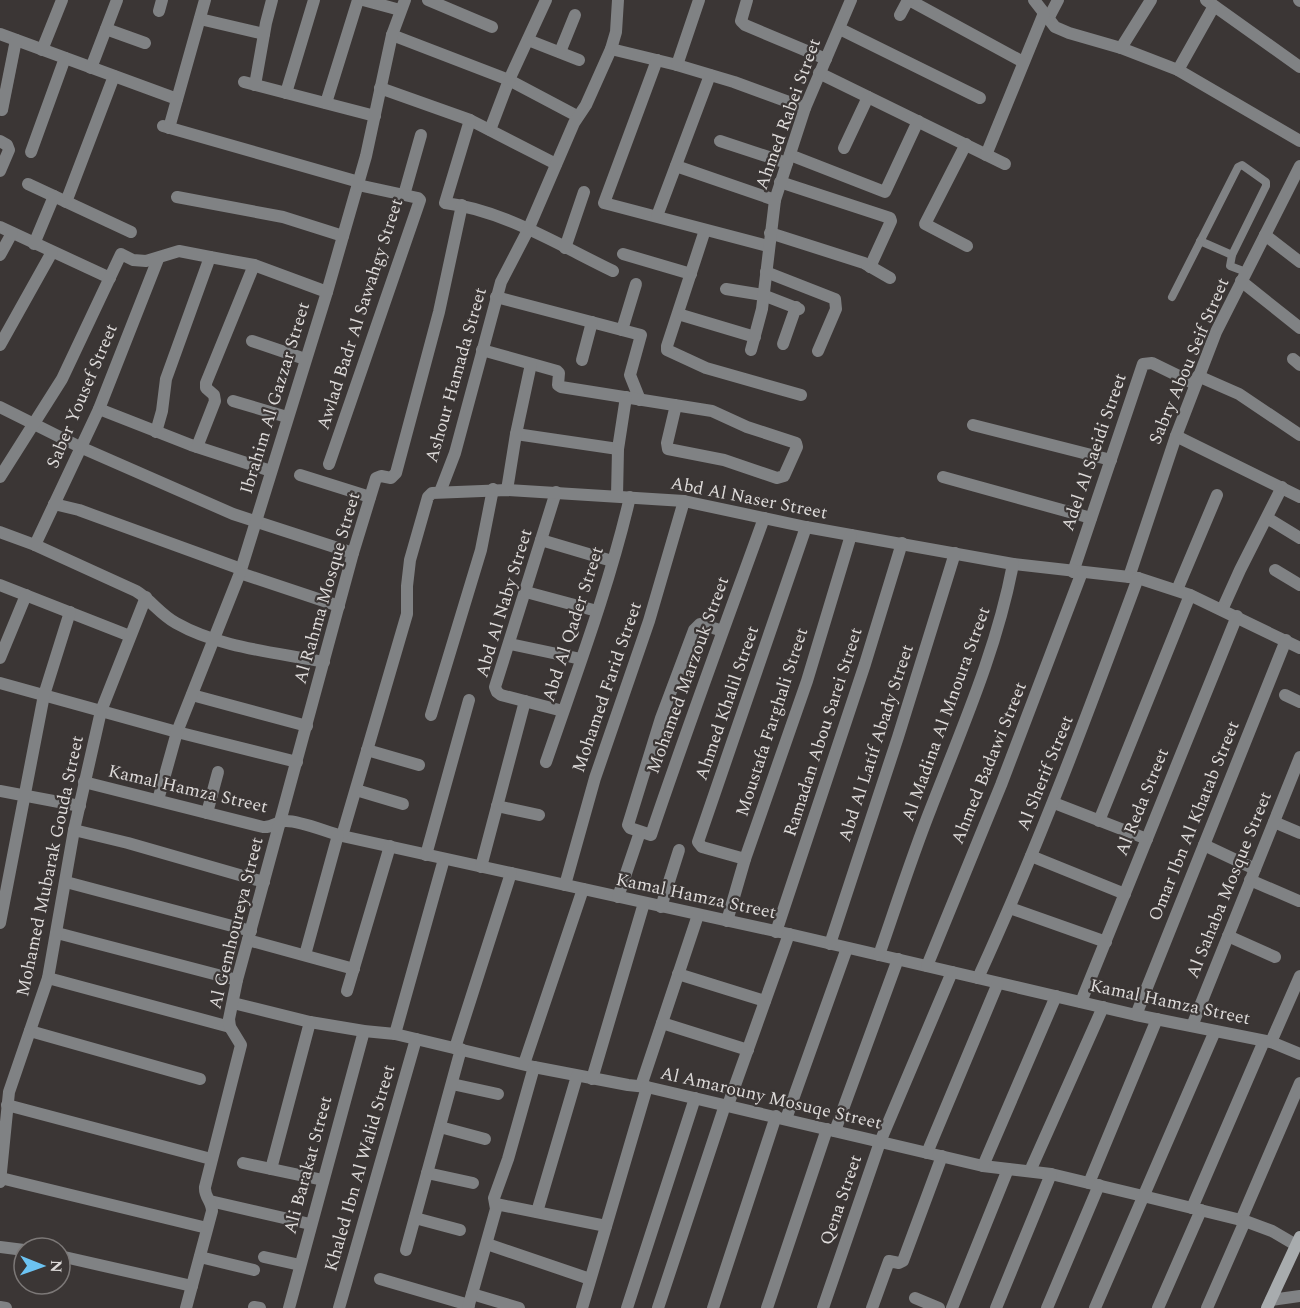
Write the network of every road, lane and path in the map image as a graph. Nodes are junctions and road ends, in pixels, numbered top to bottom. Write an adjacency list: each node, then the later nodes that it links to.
1 (62, 0): 36 (street)
2 (117, 0): 26 (street)
3 (206, 0): 24 (street)
4 (272, 0): 29 (street)
5 (314, 0): 52 (street)
6 (357, 0): 56 (street)
7 (363, 0): 20 (street)
8 (428, 0): 25 (street)
9 (546, 0): 32 (street)
10 (618, 0): 35 (street, Ashour Hamada Street)
11 (699, 0): 43 (street)
12 (747, 0): 39 (street)
13 (836, 0): 18 (street)
14 (909, 0): 22 (street); 42 (street)
15 (1034, 0): 23 (street)
16 (1058, 0): 23 (street)
17 (1150, 0): 34 (street)
18 (850, 3): 27 (street, Ahmed Rabei Street)
19 (1210, 3): 45 (street); 46 (street)
20 (402, 5): 30 (street, Ibrahim Al Gazzar Street)
21 (575, 15): 37 (street)
22 (900, 15)
23 (1046, 16): 34 (street); 42 (street)
24 (200, 19): 29 (street); 55 (street)
25 (492, 27)
26 (106, 29): 33 (street); 44 (street)
27 (840, 29): 39 (street, Ahmed Rabei Street); 54 (street)
28 (0, 34): 31 (street)
29 (264, 34): 52 (street)
30 (392, 35): 50 (street); 51 (street, Ibrahim Al Gazzar Street)
31 (16, 40): 36 (street); 58 (street)
32 (528, 40): 37 (street); 50 (street)
33 (145, 43)
34 (1121, 48): 46 (street)
35 (611, 49): 41 (street); 60 (street, Ashour Hamada Street)
36 (42, 50): 38 (street)
37 (560, 52): 40 (street)
38 (65, 58): 44 (street); 70 (street)
39 (826, 59): 47 (street, Ahmed Rabei Street)
40 (579, 60)
41 (657, 60): 43 (street); 88 (street)
42 (1023, 62): 71 (street)
43 (677, 65): 48 (street)
44 (91, 68): 49 (street)
45 (1300, 68)
46 (1178, 70): 67 (street)
47 (819, 73): 53 (street); 57 (street, Ahmed Rabei Street)
48 (710, 75): 57 (street); 75 (street)
49 (114, 76): 55 (street); 86 (street)
50 (509, 80): 60 (street); 63 (street)
51 (380, 88): 59 (street, Ibrahim Al Gazzar Street); 61 (street)
52 (286, 93): 56 (street)
53 (868, 97): 62 (street); 69 (street)
54 (980, 98)
55 (177, 99): 78 (street, Awlad Badr Al Sawahgy Street)
56 (327, 103): 59 (street)
57 (805, 108): 72 (street, Ahmed Rabei Street)
58 (2, 110)
59 (375, 116): 78 (street, Ibrahim Al Gazzar Street)
60 (577, 116): 73 (street, Ashour Hamada Street)
61 (470, 120): 63 (street); 87 (street)
62 (918, 121): 68 (street); 72 (street)
63 (490, 130): 73 (street)
64 (421, 135): 82 (street)
65 (0, 141): 77 (street)
66 (720, 141): 72 (street)
67 (1300, 141)
68 (966, 144): 71 (street); 99 (street)
69 (844, 148)
70 (31, 152)
71 (986, 155): 74 (street)
72 (788, 159): 79 (street, Ahmed Rabei Street)
73 (556, 164): 90 (street, Ashour Hamada Street)
74 (1005, 164)
75 (676, 166): 85 (street); 88 (street)
76 (1300, 166): 94 (street, Sabry Abou Seif Street)
77 (0, 171)
78 (358, 183): 82 (street, Awlad Badr Al Sawahgy Street); 95 (street, Ibrahim Al Gazzar Street)
79 (780, 183): 85 (street, Ahmed Rabei Street); 109 (street)
80 (28, 184): 83 (street)
81 (585, 192): 100 (street)
82 (404, 195): 155 (street, Awlad Badr Al Sawahgy Street)
83 (54, 196): 86 (street); 98 (street)
84 (177, 197): 95 (street)
85 (775, 200): 96 (street, Ahmed Rabei Street)
86 (66, 202): 92 (street)
87 (462, 205): 90 (street); 167 (street, Al Rahma Mosque Street)
88 (657, 216): 91 (street)
89 (0, 227): 93 (street)
90 (528, 230): 100 (street); 120 (street, Ashour Hamada Street)
91 (705, 230): 96 (street); 112 (street)
92 (131, 232)
93 (12, 234): 98 (street); 103 (street)
94 (1265, 235): 107 (street); 113 (street, Sabry Abou Seif Street)
95 (343, 236): 118 (street, Ibrahim Al Gazzar Street)
96 (769, 239): 109 (street); 111 (street, Ahmed Rabei Street)
97 (1200, 241): 104 (lane); 104 (lane); 121 (lane)
98 (34, 244): 101 (street)
99 (968, 246)
100 (565, 248): 110 (street)
101 (52, 252): 114 (street); 127 (street)
102 (623, 254): 112 (street)
103 (0, 255)
104 (1232, 255): 113 (lane)
105 (210, 257): 106 (street); 108 (street); 147 (street)
106 (158, 259): 114 (street); 143 (street, Saber Yousef Street)
107 (1300, 262)
108 (254, 265): 118 (street); 152 (street)
109 (870, 267): 115 (street)
110 (613, 271)
111 (765, 272): 119 (street, Ahmed Rabei Street); 132 (street)
112 (691, 274): 122 (street)
113 (1244, 277): 124 (street); 136 (street, Sabry Abou Seif Street)
114 (110, 278): 145 (street)
115 (890, 278)
116 (636, 284): 125 (street)
117 (726, 289): 119 (street)
118 (327, 292): 133 (street, Ibrahim Al Gazzar Street)
119 (763, 295): 126 (street, Ahmed Rabei Street); 129 (street)
120 (496, 297): 123 (street); 130 (street, Ashour Hamada Street)
121 (1172, 297)
122 (678, 314): 126 (street); 137 (street)
123 (592, 322): 125 (street); 134 (street)
124 (1300, 328)
125 (622, 330): 139 (street)
126 (754, 337): 131 (street, Ahmed Rabei Street)
127 (1, 341)
128 (252, 341): 133 (street)
129 (783, 344)
130 (483, 350): 135 (street); 163 (street, Ashour Hamada Street)
131 (751, 350)
132 (818, 351)
133 (305, 359): 144 (street, Ibrahim Al Gazzar Street)
134 (582, 360)
135 (531, 364): 138 (street); 148 (street)
136 (1197, 380): 149 (street); 150 (street, Sabry Abou Seif Street); 154 (street, Adel Al Saeidi Street)
137 (801, 395)
138 (626, 397): 139 (street); 153 (street)
139 (640, 400): 141 (street)
140 (233, 401): 144 (street)
141 (676, 405): 141 (street)
142 (0, 407): 145 (street)
143 (99, 409): 147 (street); 151 (street, Saber Yousef Street)
144 (287, 417): 156 (street, Ibrahim Al Gazzar Street)
145 (33, 424): 151 (street); 158 (street)
146 (973, 425): 154 (street)
147 (156, 432): 152 (street)
148 (516, 434): 153 (street); 162 (street)
149 (1300, 435)
150 (1176, 436): 160 (street); 190 (street, Sabry Abou Seif Street)
151 (80, 447): 171 (street, Saber Yousef Street); 175 (street)
152 (197, 447): 156 (street)
153 (618, 449): 166 (street)
154 (1111, 460): 173 (street, Adel Al Saeidi Street)
155 (329, 464)
156 (271, 471): 175 (street, Ibrahim Al Gazzar Street)
157 (300, 476): 167 (street)
158 (0, 477)
159 (943, 477): 173 (street)
160 (1282, 487): 169 (street); 174 (street)
161 (493, 489): 162 (street, Abd Al Naser Street); 163 (street, Abd Al Naser Street); 221 (street)
162 (507, 490): 164 (street, Abd Al Naser Street)
163 (440, 492): 224 (street, Ashour Hamada Street)
164 (556, 492): 166 (street, Abd Al Naser Street); 180 (street, Abd Al Naby Street)
165 (1217, 495): 193 (street)
166 (617, 496): 168 (street, Abd Al Naser Street)
167 (370, 497): 183 (street, Al Rahma Mosque Street)
168 (630, 497): 170 (street, Abd Al Naser Street); 185 (street, Abd Al Qader Street)
169 (1300, 497)
170 (684, 501): 172 (street, Abd Al Naser Street); 261 (street, Mohamed Farid Street)
171 (54, 504): 182 (street, Saber Yousef Street); 188 (street)
172 (765, 518): 176 (street, Abd Al Naser Street); 203 (street, Mohamed Marzouk Street)
173 (1091, 518): 189 (street, Adel Al Saeidi Street)
174 (1266, 518): 179 (street); 199 (street)
175 (256, 523): 183 (street); 188 (street, Ibrahim Al Gazzar Street)
176 (806, 527): 178 (street, Abd Al Naser Street); 255 (street, Ahmed Khalil Street)
177 (0, 532): 182 (street)
178 (851, 535): 181 (street, Abd Al Naser Street); 255 (street, Moustafa Farghali Street)
179 (1300, 538)
180 (542, 540): 185 (street); 194 (street, Abd Al Naby Street)
181 (902, 543): 184 (street, Abd Al Naser Street); 273 (street, Ramadan Abou Sarei Street)
182 (35, 546): 197 (street)
183 (353, 553): 198 (street, Al Rahma Mosque Street)
184 (955, 553): 186 (street, Abd Al Naser Street); 277 (street, Abd Al Latif Abady Street)
185 (612, 561): 200 (street, Abd Al Qader Street)
186 (1013, 564): 189 (street); 279 (street, Al Madina Al Mnoura Street)
187 (1275, 570): 192 (street)
188 (240, 571): 198 (street); 205 (street, Ibrahim Al Gazzar Street)
189 (1077, 572): 190 (street); 283 (street, Ahmed Badawi Street)
190 (1134, 577): 193 (street); 235 (street, Al Sherif Street)
191 (0, 585): 195 (street)
192 (1300, 585)
193 (1177, 590): 196 (street)
194 (526, 592): 200 (street); 207 (street, Abd Al Naby Street)
195 (26, 595): 201 (street); 209 (street)
196 (1190, 595): 199 (street); 241 (street)
197 (146, 597): 204 (street, Mohamed Mubarak Gouda Street); 205 (street)
198 (339, 606): 211 (street, Al Rahma Mosque Street)
199 (1222, 610): 202 (street)
200 (597, 611): 210 (street, Abd Al Qader Street)
201 (70, 612): 204 (street); 214 (street)
202 (1237, 616): 206 (street); 248 (street, Al Reda Street)
203 (723, 631): 245 (street, Mohamed Marzouk Street); 245 (street)
204 (130, 636): 219 (street, Mohamed Mubarak Gouda Street)
205 (213, 640): 211 (street); 213 (street, Ibrahim Al Gazzar Street)
206 (1286, 640): 208 (street); 249 (street, Omar Ibn Al Khatab Street)
207 (510, 644): 210 (street); 217 (street, Abd Al Naby Street)
208 (1300, 648)
209 (0, 658)
210 (581, 659): 220 (street, Abd Al Qader Street)
211 (324, 662): 222 (street, Al Rahma Mosque Street)
212 (0, 683): 214 (street)
213 (192, 694): 222 (street); 223 (street, Ibrahim Al Gazzar Street)
214 (44, 695): 219 (street); 233 (street)
215 (1285, 695): 218 (street)
216 (469, 700): 252 (street)
217 (525, 701): 220 (street, Abd Al Naby Street); 238 (street)
218 (1300, 702)
219 (101, 711): 223 (street); 230 (street, Mohamed Mubarak Gouda Street)
220 (563, 711): 226 (street, Abd Al Qader Street)
221 (431, 715)
222 (307, 726): 225 (street, Al Rahma Mosque Street)
223 (177, 732): 225 (street); 234 (street, Ibrahim Al Gazzar Street)
224 (368, 750): 228 (street); 231 (street, Ashour Hamada Street)
225 (297, 762): 242 (street, Al Rahma Mosque Street)
226 (546, 762)
227 (1299, 764): 243 (street, Al Sahaba Mosque Street)
228 (419, 765)
229 (218, 772): 239 (street)
230 (84, 782): 234 (street, Kamal Hamza Street); 237 (street, Mohamed Mubarak Gouda Street)
231 (356, 790): 236 (street); 247 (street, Ashour Hamada Street)
232 (0, 791): 233 (street)
233 (24, 796): 237 (street); 271 (street)
234 (158, 801): 239 (street, Kamal Hamza Street)
235 (1054, 803): 241 (street); 253 (street, Al Sherif Street)
236 (403, 804)
237 (80, 806): 244 (street, Mohamed Mubarak Gouda Street)
238 (497, 806): 240 (street); 256 (street)
239 (207, 813): 242 (street, Kamal Hamza Street)
240 (539, 815)
241 (1099, 821): 248 (street)
242 (281, 822): 247 (street, Kamal Hamza Street); 260 (street, Al Gemhoureya Street)
243 (1274, 822): 246 (street); 258 (street, Al Sahaba Mosque Street)
244 (74, 830): 259 (street, Mohamed Mubarak Gouda Street); 260 (street)
245 (640, 832): 264 (street)
246 (1300, 833)
247 (340, 835): 250 (street, Kamal Hamza Street); 280 (street, Ashour Hamada Street)
248 (1147, 839): 263 (street, Al Reda Street)
249 (1204, 844): 258 (street); 298 (street, Omar Ibn Al Khatab Street)
250 (390, 846): 252 (street, Kamal Hamza Street); 284 (street)
251 (679, 850): 267 (street)
252 (426, 855): 254 (street, Kamal Hamza Street)
253 (1031, 856): 263 (street); 268 (street, Al Sherif Street)
254 (444, 859): 256 (street, Kamal Hamza Street); 307 (street)
255 (746, 860): 270 (street, Moustafa Farghali Street)
256 (481, 867): 257 (street, Kamal Hamza Street)
257 (511, 873): 261 (street, Kamal Hamza Street); 310 (street)
258 (1253, 874): 265 (street); 275 (street, Al Sahaba Mosque Street)
259 (66, 882): 272 (street, Mohamed Mubarak Gouda Street); 274 (street)
260 (264, 882): 274 (street, Al Gemhoureya Street)
261 (565, 885): 262 (street, Kamal Hamza Street)
262 (583, 889): 264 (street, Kamal Hamza Street); 313 (street)
263 (1125, 894): 276 (street, Al Reda Street)
264 (618, 897): 266 (street, Kamal Hamza Street)
265 (1299, 901)
266 (644, 903): 267 (street, Kamal Hamza Street); 316 (street)
267 (661, 907): 269 (street, Kamal Hamza Street)
268 (1010, 908): 276 (street); 289 (street, Al Sherif Street)
269 (698, 915): 270 (street, Kamal Hamza Street); 286 (street)
270 (727, 921): 273 (street, Kamal Hamza Street)
271 (0, 923)
272 (57, 933): 288 (street, Mohamed Mubarak Gouda Street); 290 (street)
273 (782, 933): 277 (street, Kamal Hamza Street); 294 (street, Ramadan Abou Sarei Street)
274 (249, 935): 280 (street); 290 (street, Al Gemhoureya Street)
275 (1228, 936): 281 (street); 302 (street, Al Sahaba Mosque Street)
276 (1106, 942): 295 (street, Al Reda Street)
277 (830, 944): 278 (street, Kamal Hamza Street)
278 (847, 948): 279 (street, Kamal Hamza Street); 325 (street)
279 (879, 955): 282 (street, Kamal Hamza Street)
280 (305, 956): 284 (street)
281 (1275, 957)
282 (898, 960): 283 (street, Kamal Hamza Street); 327 (street)
283 (927, 966): 285 (street, Kamal Hamza Street)
284 (354, 969): 292 (street)
285 (952, 972): 289 (street, Kamal Hamza Street); 329 (street, Qena Street)
286 (678, 974): 294 (street); 301 (street)
287 (1300, 976): 309 (street)
288 (48, 978): 303 (street); 305 (street, Mohamed Mubarak Gouda Street)
289 (978, 978): 291 (street, Kamal Hamza Street)
290 (237, 980): 296 (street, Al Gemhoureya Street)
291 (998, 983): 293 (street, Kamal Hamza Street); 330 (street)
292 (347, 991)
293 (1056, 996): 295 (street, Kamal Hamza Street); 334 (street)
294 (765, 1001): 311 (street, Ramadan Abou Sarei Street)
295 (1081, 1002): 297 (street, Kamal Hamza Street)
296 (233, 1003): 300 (street, Al Amarouny Mosuqe Street); 303 (street, Al Gemhoureya Street)
297 (1103, 1007): 298 (street, Kamal Hamza Street); 337 (street)
298 (1136, 1015): 299 (street, Kamal Hamza Street)
299 (1157, 1019): 302 (street, Kamal Hamza Street); 343 (street)
300 (310, 1022): 306 (street, Al Amarouny Mosuqe Street); 335 (street)
301 (662, 1023): 311 (street); 319 (street)
302 (1192, 1026): 304 (street, Kamal Hamza Street)
303 (230, 1027): 332 (street, Al Gemhoureya Street)
304 (1215, 1030): 309 (street, Kamal Hamza Street); 344 (street)
305 (30, 1031): 315 (street); 320 (street, Mohamed Mubarak Gouda Street)
306 (364, 1031): 307 (street, Al Amarouny Mosuqe Street); 341 (street, Ali Barakat Street)
307 (395, 1034): 308 (street, Al Amarouny Mosuqe Street)
308 (416, 1039): 310 (street, Al Amarouny Mosuqe Street); 374 (street, Khaled Ibn Al Walid Street)
309 (1268, 1042): 312 (street, Kamal Hamza Street); 347 (street)
310 (458, 1049): 313 (street, Al Amarouny Mosuqe Street); 318 (street)
311 (748, 1050): 324 (street, Ramadan Abou Sarei Street)
312 (1300, 1054)
313 (529, 1065): 314 (street, Al Amarouny Mosuqe Street); 346 (street)
314 (577, 1076): 316 (street, Al Amarouny Mosuqe Street); 348 (street)
315 (200, 1079)
316 (592, 1079): 319 (street, Al Amarouny Mosuqe Street)
317 (1300, 1083): 350 (street)
318 (452, 1084): 321 (street); 326 (street)
319 (644, 1087): 322 (street, Al Amarouny Mosuqe Street); 352 (street)
320 (5, 1090): 323 (street, Mohamed Mubarak Gouda Street)
321 (498, 1094)
322 (695, 1098): 324 (street, Al Amarouny Mosuqe Street); 377 (street)
323 (7, 1105): 332 (street); 340 (street, Mohamed Mubarak Gouda Street)
324 (727, 1105): 325 (street, Al Amarouny Mosuqe Street); 378 (street, Ramadan Abou Sarei Street)
325 (781, 1118): 327 (street, Al Amarouny Mosuqe Street); 379 (street)
326 (440, 1127): 328 (street); 338 (street)
327 (831, 1130): 329 (street, Al Amarouny Mosuqe Street); 380 (street)
328 (485, 1139)
329 (880, 1142): 330 (street, Al Amarouny Mosuqe Street); 381 (street, Qena Street)
330 (927, 1153): 331 (street, Al Amarouny Mosuqe Street)
331 (942, 1156): 334 (street, Al Amarouny Mosuqe Street); 382 (street)
332 (211, 1159): 345 (street, Al Gemhoureya Street)
333 (243, 1163): 335 (street)
334 (983, 1166): 336 (street, Al Amarouny Mosuqe Street)
335 (271, 1169): 341 (street)
336 (1008, 1169): 337 (street, Al Amarouny Mosuqe Street); 384 (street)
337 (1030, 1171): 339 (street, Al Amarouny Mosuqe Street)
338 (427, 1173): 342 (street); 349 (street)
339 (1051, 1174): 343 (street, Al Amarouny Mosuqe Street); 385 (street)
340 (0, 1180): 353 (street)
341 (322, 1180): 351 (street, Ali Barakat Street)
342 (473, 1183)
343 (1094, 1184): 344 (street, Al Amarouny Mosuqe Street); 386 (street)
344 (1143, 1196): 347 (street, Al Amarouny Mosuqe Street); 387 (street)
345 (210, 1201): 351 (street); 353 (street, Al Gemhoureya Street)
346 (496, 1204): 348 (street); 356 (street)
347 (1196, 1209): 350 (street, Al Amarouny Mosuqe Street); 388 (street)
348 (537, 1212): 352 (street)
349 (415, 1218): 354 (street); 357 (street)
350 (1243, 1221): 355 (street, Al Amarouny Mosuqe Street); 389 (street)
351 (310, 1224): 361 (street, Ali Barakat Street)
352 (606, 1226): 364 (street)
353 (207, 1228): 358 (street, Al Gemhoureya Street)
354 (460, 1230)
355 (1298, 1241): 369 (street)
356 (487, 1244): 364 (street); 368 (street)
357 (406, 1250)
358 (200, 1257): 362 (street); 365 (street, Al Gemhoureya Street)
359 (264, 1257): 361 (street)
360 (72, 1259): 365 (street)
361 (300, 1265): 373 (street, Ali Barakat Street)
362 (254, 1270)
363 (380, 1279): 368 (street)
364 (590, 1279): 376 (street)
365 (192, 1287): 372 (street, Al Gemhoureya Street)
366 (1300, 1296): 369 (street)
367 (915, 1299): 383 (street)
368 (469, 1302): 375 (street)
369 (1269, 1304)
370 (0, 1307): 371 (street)
371 (6, 1308)
372 (186, 1308)
373 (289, 1308)
374 (339, 1308)
375 (519, 1308)
376 (582, 1308)
377 (627, 1308)
378 (658, 1308)
379 (713, 1308)
380 (767, 1308)
381 (823, 1308)
382 (872, 1308)
383 (939, 1308)
384 (952, 1308)
385 (996, 1308)
386 (1047, 1308)
387 (1095, 1308)
388 (1158, 1308)
389 (1207, 1308)

